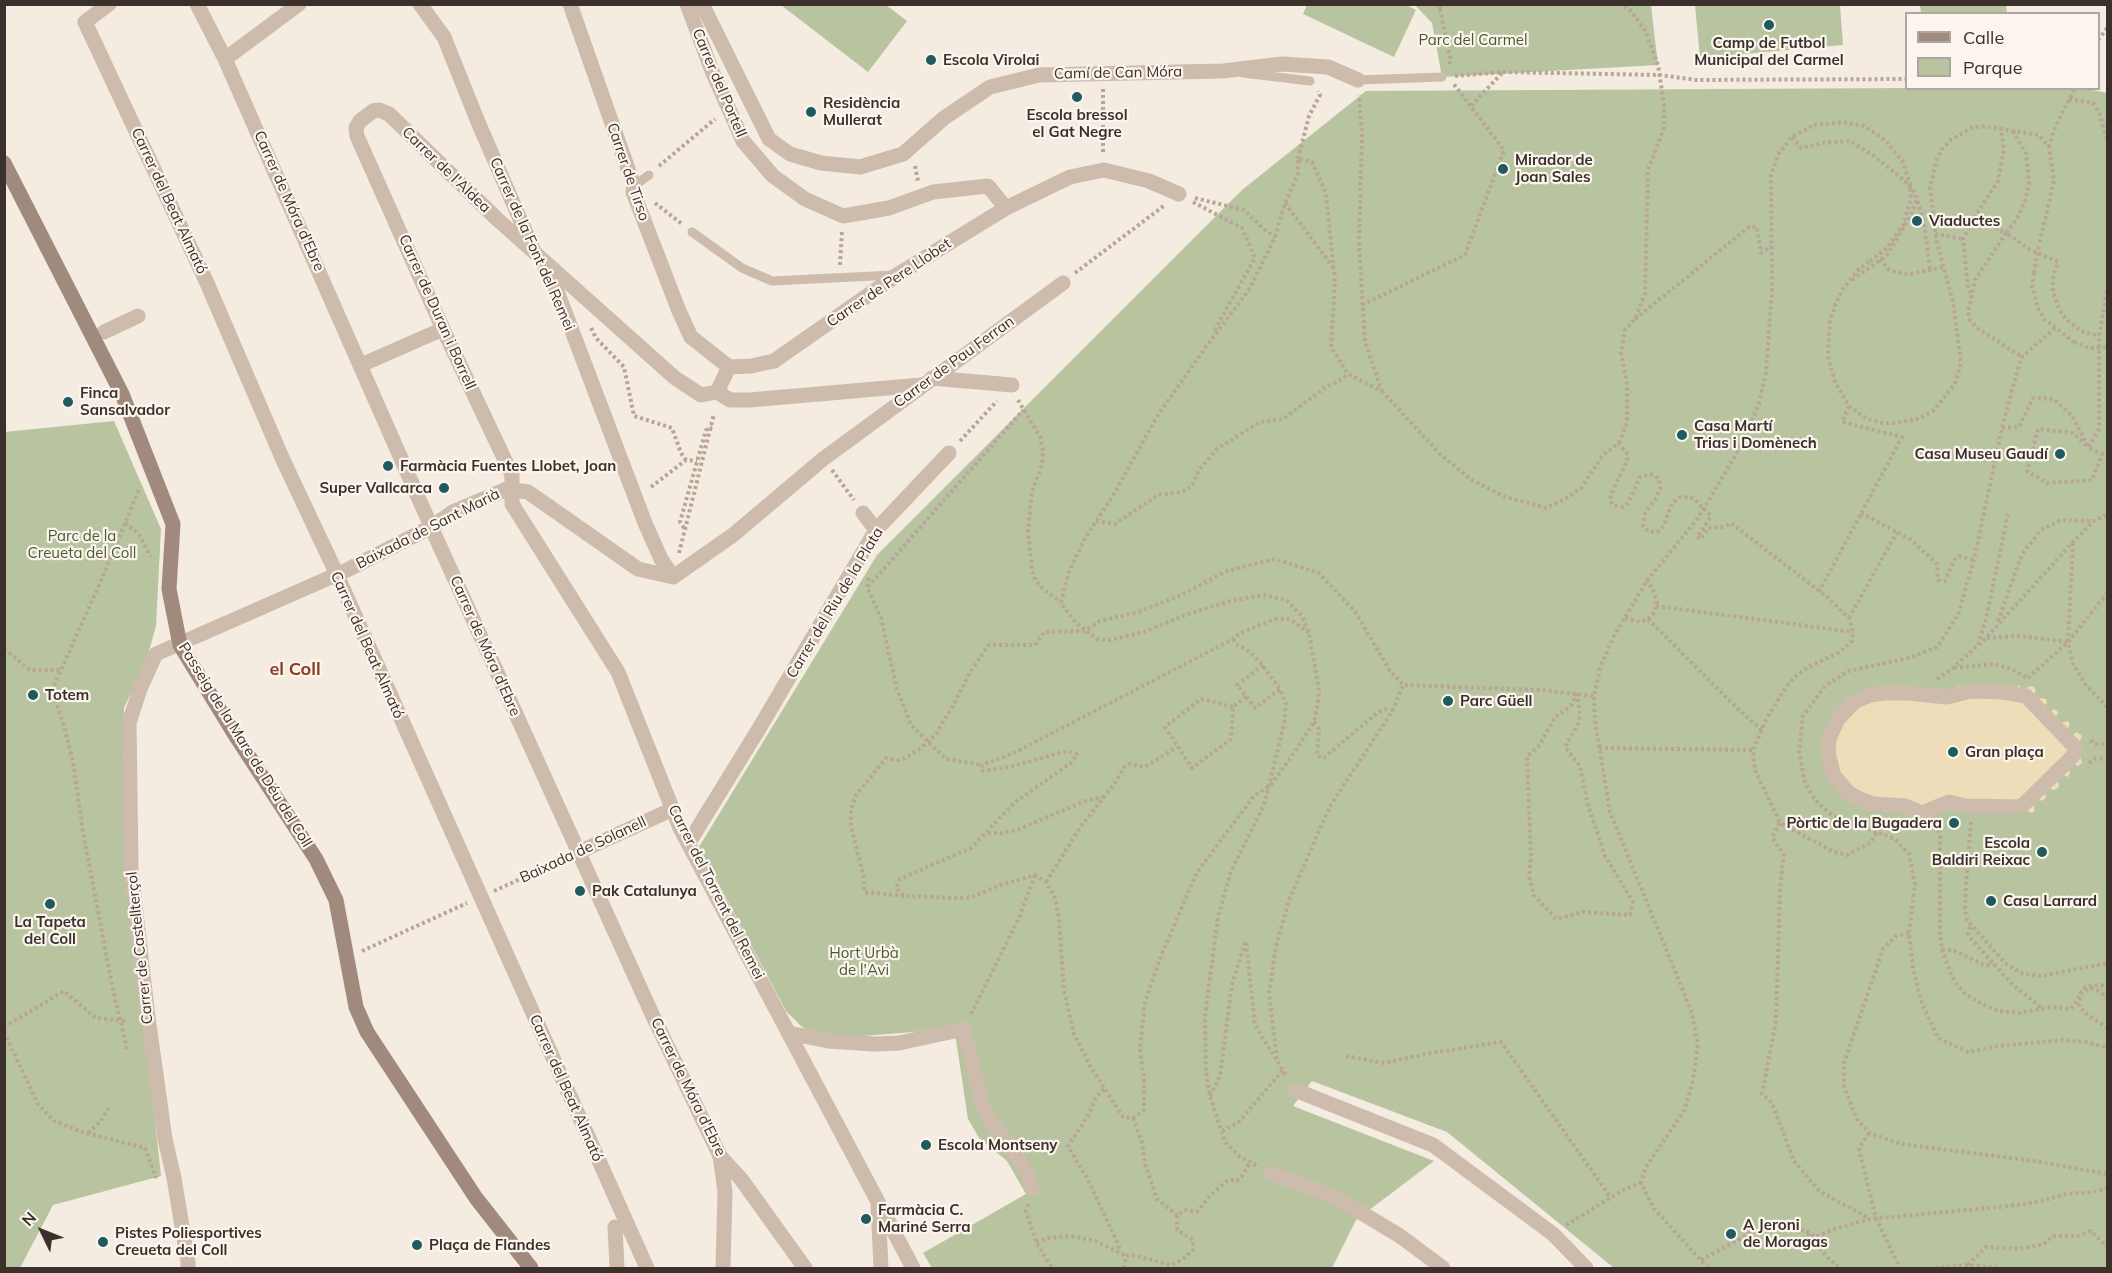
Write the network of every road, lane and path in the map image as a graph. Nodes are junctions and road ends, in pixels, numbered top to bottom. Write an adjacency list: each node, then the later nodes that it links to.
1 (109, 4): 107 (street, Carrer del Beat Almató)
2 (197, 4): 10 (street, Carrer de Móra d'Ebre)
3 (299, 4): 10 (street)
4 (420, 4): 50 (street, Carrer de la Font del Remei)
5 (570, 4): 36 (street, Carrer de Tirso)
6 (687, 4): 23 (street, Carrer del Portell)
7 (702, 4): 13 (street, Camí de Can Móra)
8 (1621, 4): 14 (path)
9 (1438, 6): 15 (path)
10 (225, 58): 72 (street, Carrer de Móra d'Ebre)
11 (1223, 71): 13 (street, Camí de Can Móra); 17 (street, Camí de Can Móra); 18 (lane)
12 (1503, 72): 14 (path); 15 (path); 22 (path)
13 (1103, 74): 32 (path)
14 (1660, 75): 16 (path); 63 (path)
15 (1442, 77): 17 (lane); 22 (path)
16 (1905, 79)
17 (1358, 80): 61 (path)
18 (1310, 81)
19 (2074, 90): 21 (path)
20 (1320, 95): 30 (path)
21 (2070, 99): 28 (path); 29 (path)
22 (1471, 106): 61 (path)
23 (724, 111): 34 (path); 42 (street, Carrer del Portell)
24 (2001, 129): 25 (path); 43 (path); 46 (path)
25 (2012, 131): 29 (path); 45 (path)
26 (357, 136): 50 (street, Carrer de l'Aldea); 66 (street, Carrer de Duran i Borrell)
27 (1792, 137): 39 (path); 49 (path); 57 (path, bridge)
28 (2108, 141)
29 (2049, 147): 65 (path, bridge)
30 (1298, 159): 40 (path); 53 (path)
31 (914, 161): 35 (path)
32 (1104, 161)
33 (4, 163): 124 (street, Passeig de la Mare de Déu del Coll)
34 (649, 175): 36 (lane)
35 (919, 181)
36 (634, 186): 73 (street, Carrer de Tirso)
37 (1179, 194): 41 (street); 47 (path); 58 (path); 69 (path)
38 (647, 196): 44 (path)
39 (1917, 198): 51 (path); 54 (path)
40 (1285, 203): 47 (path); 53 (path)
41 (1006, 208): 42 (street); 55 (street, Carrer de Pere Llobet)
42 (843, 216): 56 (path)
43 (1974, 218): 45 (path); 48 (path)
44 (692, 232): 56 (lane)
45 (2006, 233): 60 (path); 68 (path)
46 (1935, 234): 48 (path); 52 (path)
47 (1275, 237): 69 (path)
48 (1963, 239): 60 (path)
49 (1771, 246): 63 (path); 93 (path)
50 (536, 254): 78 (street, Carrer de l'Aldea); 108 (street, Carrer de la Font del Remei)
51 (1880, 259): 54 (path); 57 (path)
52 (1944, 267): 54 (path); 79 (path)
53 (1333, 268): 74 (path)
54 (1930, 269)
55 (897, 275): 56 (lane); 73 (street, Carrer de Pere Llobet)
56 (839, 278)
57 (1849, 282): 79 (path)
58 (1063, 283): 75 (street, Carrer de Pau Ferran)
59 (2108, 286): 68 (path)
60 (1971, 293): 71 (path)
61 (1362, 305): 77 (path)
62 (138, 316): 67 (street)
63 (1635, 319): 84 (path)
64 (588, 321): 88 (path)
65 (2055, 328): 70 (path, bridge); 71 (path)
66 (443, 329): 72 (street); 92 (street, Carrer de Duran i Borrell)
67 (104, 332)
68 (2100, 336): 85 (path)
69 (1207, 345): 98 (path)
70 (2108, 347)
71 (2022, 357): 83 (path)
72 (361, 365): 101 (street, Carrer de Móra d'Ebre)
73 (729, 367): 78 (street)
74 (1348, 374): 77 (path); 98 (path)
75 (927, 382): 76 (street, Carrer de l'Aldea); 78 (street, Carrer de l'Aldea); 87 (street, Carrer de Pau Ferran)
76 (1012, 385): 80 (path); 86 (path)
77 (1382, 391): 84 (path)
78 (717, 392)
79 (1849, 406): 95 (path)
80 (1023, 410): 112 (path); 140 (path)
81 (714, 414): 82 (path)
82 (712, 427): 89 (path); 89 (path)
83 (2002, 428): 85 (path); 106 (path)
84 (1619, 443): 93 (path)
85 (2089, 448): 85 (path)
86 (949, 453): 102 (street, Carrer del Riu de la Plata)
87 (823, 459): 94 (path); 108 (street, Carrer de Pau Ferran)
88 (686, 460): 89 (path); 91 (path)
89 (697, 461)
90 (143, 481): 100 (path)
91 (651, 487)
92 (512, 489): 101 (street, Baixada de Sant Marià); 108 (street); 150 (street, Carrer del Torrent del Remei)
93 (1703, 509): 109 (path); 110 (path)
94 (863, 513): 102 (street)
95 (1861, 513): 103 (path); 110 (path)
96 (2008, 514): 125 (path)
97 (2108, 514): 99 (path)
98 (1096, 521): 112 (path)
99 (2094, 521): 104 (path); 117 (path)
100 (125, 523): 105 (path); 128 (path)
101 (433, 526): 107 (street, Baixada de Sant Marià); 157 (street, Carrer de Móra d'Ebre)
102 (876, 530): 156 (street, Carrer del Riu de la Plata)
103 (1897, 532): 106 (path); 115 (path)
104 (2073, 542): 117 (path); 123 (path)
105 (152, 557)
106 (1974, 560): 154 (path)
107 (336, 574): 124 (street, Baixada de Sant Marià); 216 (street, Carrer del Beat Almató)
108 (673, 577)
109 (1646, 582): 113 (path); 114 (path)
110 (1819, 592): 115 (path)
111 (2108, 592): 123 (path)
112 (1061, 603): 118 (path)
113 (1656, 606): 116 (path); 119 (path)
114 (1624, 618): 116 (path); 132 (path)
115 (1849, 618): 119 (path)
116 (1648, 620): 138 (path)
117 (1996, 625): 121 (path)
118 (1084, 631): 120 (path); 129 (path); 140 (path)
119 (1853, 632): 138 (path)
120 (1309, 633): 122 (path); 137 (path)
121 (1986, 638): 123 (path); 125 (path)
122 (1233, 639): 127 (path); 147 (path)
123 (2068, 642): 125 (path); 135 (path)
124 (180, 645): 213 (street, Carrer de Castellterçol); 214 (street, Passeig de la Mare de Déu del Coll)
125 (1977, 646)
126 (4, 649): 128 (path)
127 (1263, 665): 130 (path); 133 (path)
128 (61, 670): 173 (path)
129 (1403, 685): 131 (path); 136 (path)
130 (1280, 689): 133 (path); 148 (path)
131 (1577, 693): 131 (path); 132 (path)
132 (1594, 696): 143 (path)
133 (1246, 697): 134 (path)
134 (1233, 707): 142 (path); 142 (path)
135 (2108, 708)
136 (1393, 710): 137 (path); 185 (path)
137 (1314, 722): 148 (path)
138 (1762, 730): 144 (path)
139 (2092, 741): 141 (path)
140 (928, 742): 147 (path); 161 (path)
141 (2108, 744)
142 (1177, 747): 149 (path)
143 (1599, 748): 144 (path); 195 (path)
144 (1753, 750): 153 (path)
145 (2108, 758): 146 (path)
146 (2094, 759)
147 (982, 765): 155 (path)
148 (1270, 785): 185 (path); 187 (path)
149 (1104, 796): 155 (path); 159 (path)
150 (673, 808): 156 (street, Carrer del Torrent del Remei); 157 (street, Baixada de Solanell)
151 (1968, 813): 151 (street); 163 (path)
152 (1936, 821): 165 (path)
153 (1780, 823): 154 (path); 203 (path)
154 (1878, 831): 164 (path)
155 (987, 833): 161 (path)
156 (688, 844): 178 (street, Carrer del Torrent del Remei)
157 (579, 852): 160 (path, Baixada de Solanell); 191 (street, Carrer de Móra d'Ebre)
158 (1035, 875): 159 (path); 161 (path); 176 (path)
159 (1046, 882): 183 (path)
160 (494, 891)
161 (904, 896)
162 (470, 902): 166 (path)
163 (1971, 927): 167 (path); 168 (path)
164 (1909, 933): 179 (path); 190 (path)
165 (1942, 950): 168 (path); 171 (path)
166 (362, 952)
167 (2108, 963)
168 (1995, 965): 171 (path)
169 (2108, 988): 171 (path)
170 (2108, 999): 175 (path)
171 (2043, 1008)
172 (126, 1021): 173 (path)
173 (120, 1022): 174 (path); 180 (path)
174 (4, 1027)
175 (2108, 1028)
176 (964, 1029): 178 (street); 198 (street)
177 (4, 1032): 189 (path)
178 (789, 1033): 200 (street, Carrer del Torrent del Remei)
179 (2108, 1048)
180 (127, 1049)
181 (1346, 1056): 199 (path)
182 (1283, 1070): 188 (path)
183 (1104, 1089): 187 (path); 209 (path)
184 (1295, 1090): 224 (street)
185 (1210, 1096): 188 (path)
186 (110, 1106): 189 (path)
187 (1133, 1118): 201 (path)
188 (1222, 1131): 192 (path)
189 (88, 1133): 196 (path)
190 (1869, 1133): 194 (path); 202 (path)
191 (720, 1156): 217 (street); 218 (street, Carrer de Móra d'Ebre)
192 (1250, 1162): 193 (path); 201 (path)
193 (1271, 1173): 223 (street)
194 (2108, 1174)
195 (1641, 1183): 199 (path); 211 (path)
196 (160, 1185)
197 (2108, 1188): 202 (path)
198 (1032, 1189): 207 (path)
199 (1611, 1198): 205 (path)
200 (878, 1200): 219 (street); 220 (street, Carrer del Torrent del Remei)
201 (1176, 1215): 210 (path)
202 (1876, 1218): 203 (path); 227 (path)
203 (1870, 1219): 206 (path)
204 (615, 1227): 215 (street)
205 (1558, 1230)
206 (1805, 1230): 211 (path); 226 (path)
207 (1036, 1242): 209 (path); 221 (path)
208 (2108, 1248): 212 (path)
209 (1120, 1252): 210 (path)
210 (1126, 1256): 222 (path)
211 (1701, 1260): 225 (path)
212 (1968, 1265): 228 (path); 229 (path)
213 (188, 1269)
214 (531, 1269)
215 (617, 1269)
216 (647, 1269)
217 (723, 1269)
218 (805, 1269)
219 (881, 1269)
220 (913, 1269)
221 (1052, 1269)
222 (1124, 1269)
223 (1443, 1269)
224 (1586, 1269)
225 (1708, 1269)
226 (1840, 1269)
227 (1900, 1269)
228 (1935, 1269)
229 (2000, 1269)

